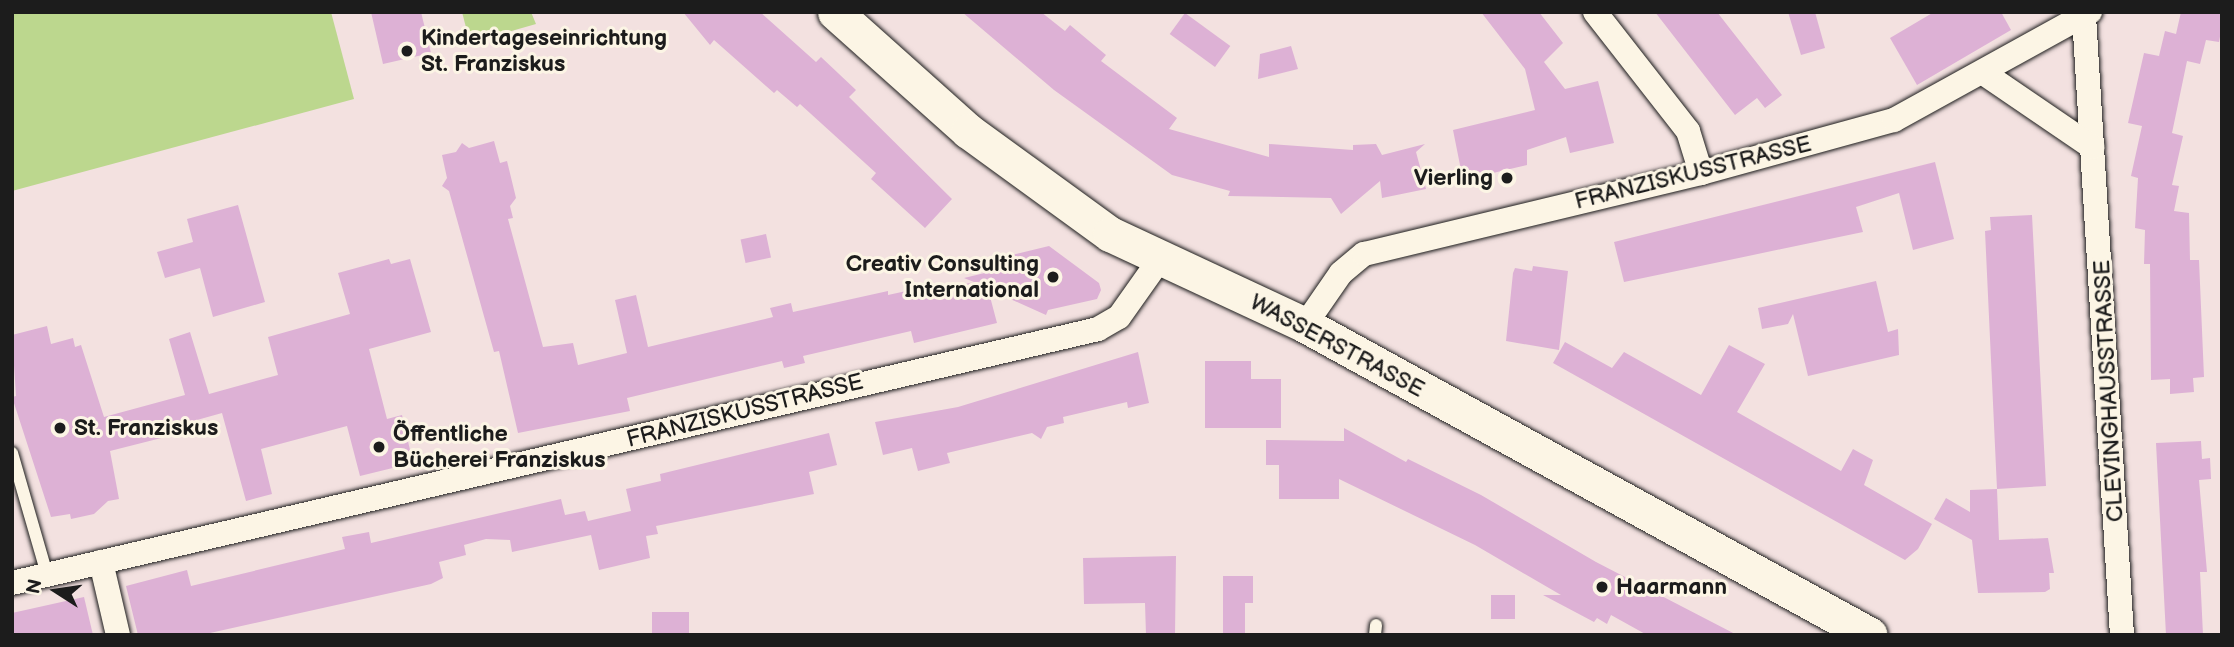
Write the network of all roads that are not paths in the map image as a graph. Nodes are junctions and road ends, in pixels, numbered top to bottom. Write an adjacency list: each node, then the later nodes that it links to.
1 (835, 12): 7 (main road, WASSERSTRASSE)
2 (1595, 12): 6 (street)
3 (2087, 14): 4 (street, FRANZISKUSSTRASSE); 5 (street, CLEVINGHAUSSTRASSE)
4 (1985, 74): 5 (street); 6 (street, FRANZISKUSSTRASSE)
5 (2092, 147): 15 (street, CLEVINGHAUSSTRASSE)
6 (1701, 173): 8 (street, FRANZISKUSSTRASSE)
7 (1160, 260): 8 (main road, WASSERSTRASSE); 10 (street, FRANZISKUSSTRASSE)
8 (1305, 325): 14 (main road, WASSERSTRASSE)
9 (12, 453): 11 (lane)
10 (101, 562): 11 (street, FRANZISKUSSTRASSE); 13 (street)
11 (47, 575): 12 (street, FRANZISKUSSTRASSE)
12 (12, 583)
13 (118, 635)
14 (1870, 635)
15 (2122, 635)

